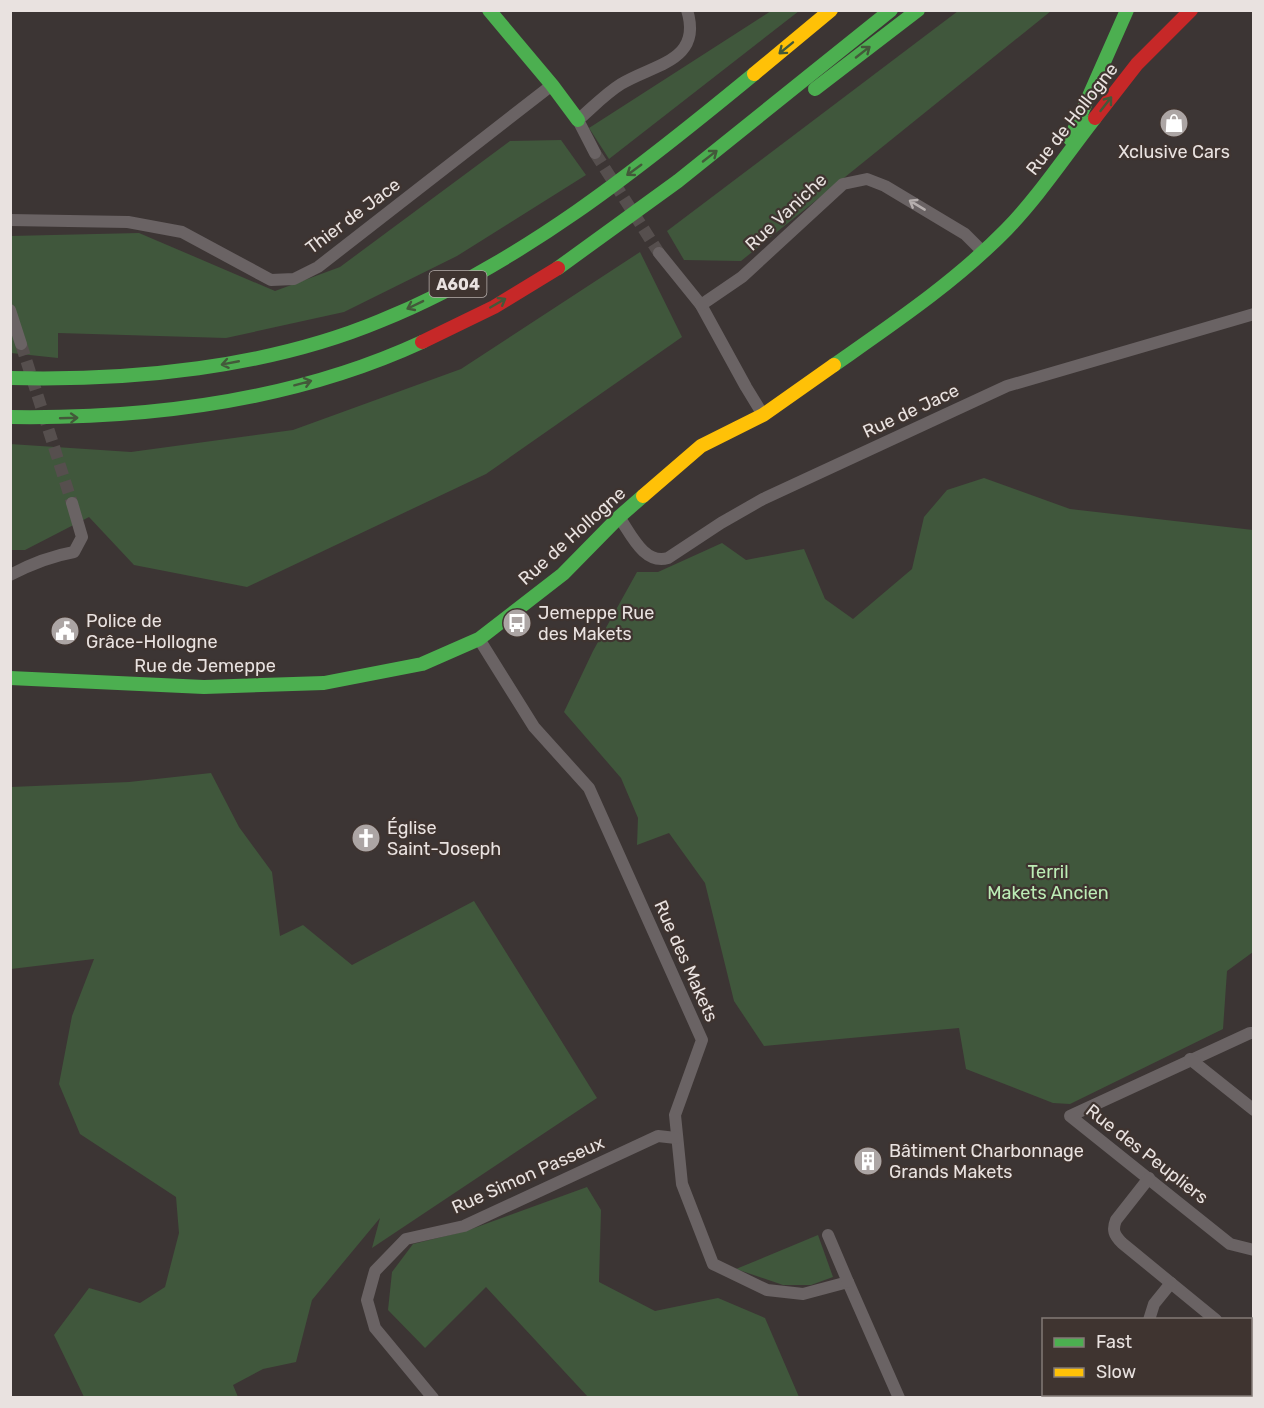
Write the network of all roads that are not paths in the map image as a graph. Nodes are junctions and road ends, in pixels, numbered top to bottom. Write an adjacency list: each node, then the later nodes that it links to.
1 (489, 10): 8 (main road)
2 (687, 10): 9 (street)
3 (831, 10): 20 (main road, A604, one-way to 20)
4 (891, 10): 10 (main road, A604)
5 (918, 10): 10 (main road, one-way to 5)
6 (1127, 10): 12 (main road)
7 (1191, 10): 12 (main road, Rue de Hollogne, one-way to 7)
8 (552, 85): 9 (main road); 13 (street, Thier de Jace)
9 (578, 120): 11 (street)
10 (745, 129): 22 (main road, A604, one-way to 10)
11 (595, 153)
12 (1057, 167): 14 (main road, Rue de Hollogne)
13 (10, 220)
14 (983, 252): 16 (street, Rue Vaniche, one-way to 16); 21 (main road, Rue de Hollogne)
15 (659, 253): 16 (street)
16 (701, 305): 21 (street)
17 (10, 310): 19 (street)
18 (1254, 314): 24 (street, Rue de Jace)
19 (21, 344)
20 (10, 378)
21 (764, 415): 24 (main road, Rue de Hollogne)
22 (10, 417)
23 (72, 503): 25 (street)
24 (619, 517): 26 (main road, Rue de Hollogne)
25 (10, 576)
26 (479, 639): 27 (main road, Rue de Hollogne); 32 (street, Rue des Makets)
27 (398, 670): 28 (main road, Rue de Jemeppe)
28 (10, 678)
29 (1254, 1033): 30 (street)
30 (1190, 1059): 31 (street); 33 (street, Rue des Peupliers)
31 (1254, 1110)
32 (676, 1138): 36 (street, Rue des Makets); 40 (street, Rue Simon Passeux)
33 (1149, 1178): 35 (street, Rue des Peupliers); 37 (street)
34 (828, 1236): 36 (street)
35 (1254, 1250)
36 (848, 1282): 41 (street)
37 (1171, 1283): 38 (street); 39 (street)
38 (1150, 1318)
39 (1214, 1318)
40 (433, 1398)
41 (899, 1398)

